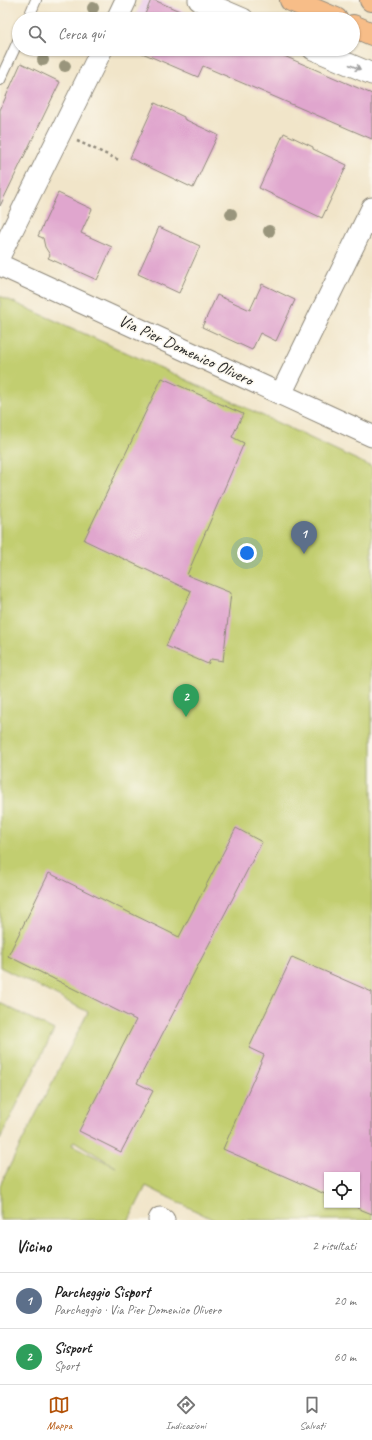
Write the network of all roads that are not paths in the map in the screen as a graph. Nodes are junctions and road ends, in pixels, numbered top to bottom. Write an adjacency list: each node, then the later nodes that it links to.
1 (36, 0): 5 (lane)
2 (126, 0): 6 (street)
3 (199, 0): 7 (street)
4 (290, 0): 8 (main road)
5 (31, 12)
6 (120, 12)
7 (227, 12)
8 (319, 12)
9 (360, 29): 10 (main road)
10 (372, 34)
11 (12, 54): 15 (lane)
12 (98, 56): 17 (street)
13 (330, 56): 14 (street, one-way to 14)
14 (372, 74)
15 (0, 80)
16 (372, 208): 19 (street)
17 (0, 255)
18 (0, 265): 19 (street, Via Pier Domenico Olivero)
19 (281, 394): 20 (street, Via Pier Domenico Olivero)
20 (372, 436)

